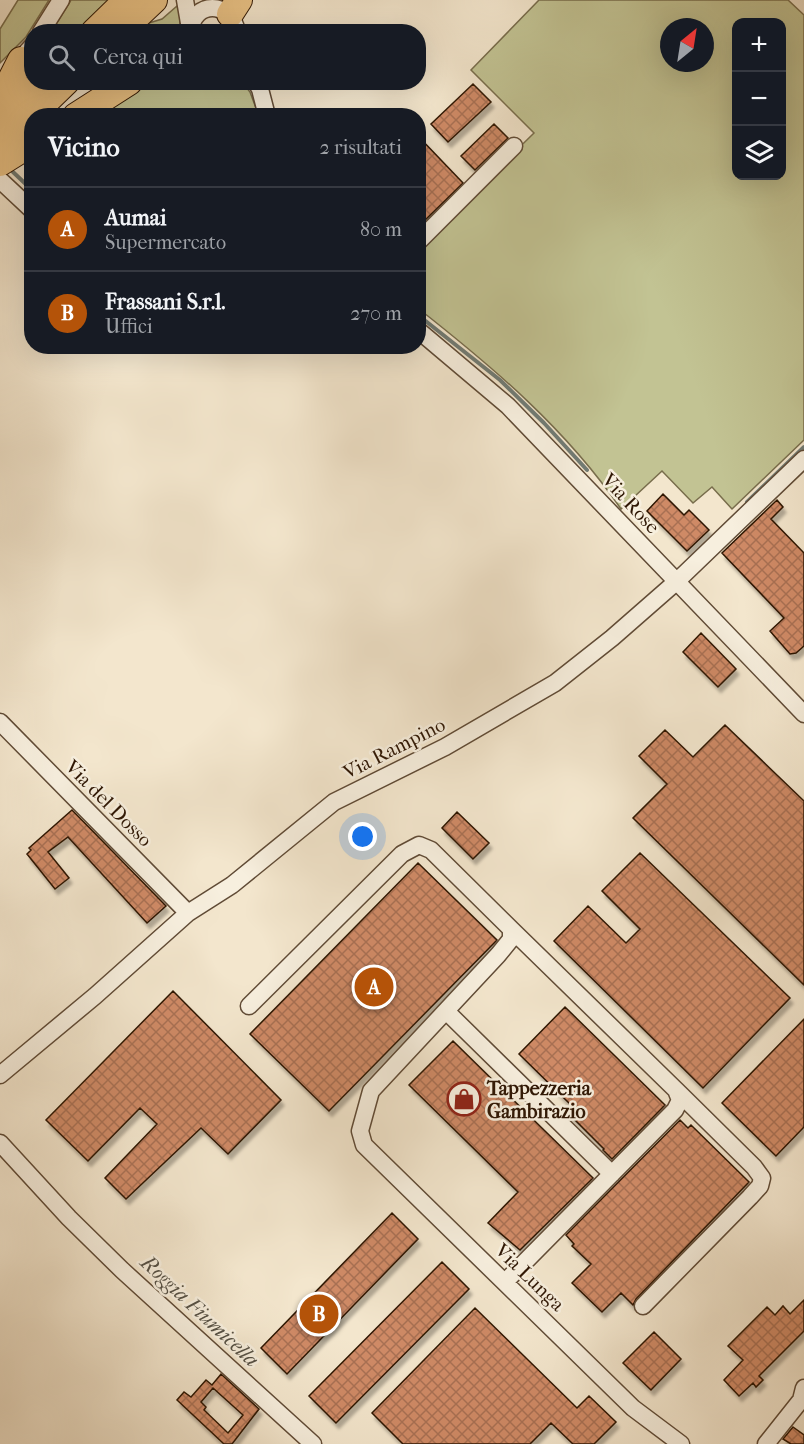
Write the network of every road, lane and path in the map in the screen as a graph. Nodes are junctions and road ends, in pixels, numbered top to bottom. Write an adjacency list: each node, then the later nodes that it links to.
1 (61, 0): 7 (street)
2 (127, 0): 8 (highway)
3 (154, 0): 9 (highway)
4 (185, 0): 10 (street)
5 (194, 0): 6 (street)
6 (231, 13): 11 (street)
7 (46, 24)
8 (102, 24)
9 (128, 24)
10 (189, 24)
11 (191, 24)
12 (24, 55): 14 (street)
13 (24, 57): 19 (highway)
14 (0, 81)
15 (33, 90): 23 (highway)
16 (58, 90): 20 (highway)
17 (117, 90): 21 (highway)
18 (260, 90): 22 (street)
19 (0, 101)
20 (40, 108)
21 (88, 108)
22 (265, 108)
23 (0, 122)
24 (24, 124): 26 (highway)
25 (514, 146): 31 (street)
26 (0, 147)
27 (24, 148): 28 (highway)
28 (0, 163)
29 (0, 180): 30 (street)
30 (24, 202)
31 (426, 234)
32 (426, 337): 34 (street, Via Rose)
33 (804, 459): 34 (street, Via Rampino)
34 (676, 582): 35 (street, Via Rose); 37 (street, Via Rampino)
35 (804, 714)
36 (0, 722): 37 (street, Via del Dosso)
37 (188, 914): 41 (street, Via Rampino)
38 (511, 929): 39 (street); 40 (street); 42 (street)
39 (249, 1006)
40 (446, 1011): 44 (street); 45 (street, Via Lunga)
41 (0, 1075)
42 (676, 1090): 44 (street); 46 (street)
43 (0, 1143): 48 (street)
44 (612, 1174): 45 (street)
45 (505, 1282): 49 (street, Via Lunga)
46 (643, 1306)
47 (803, 1398): 50 (street)
48 (313, 1444)
49 (681, 1444)
50 (766, 1444)

